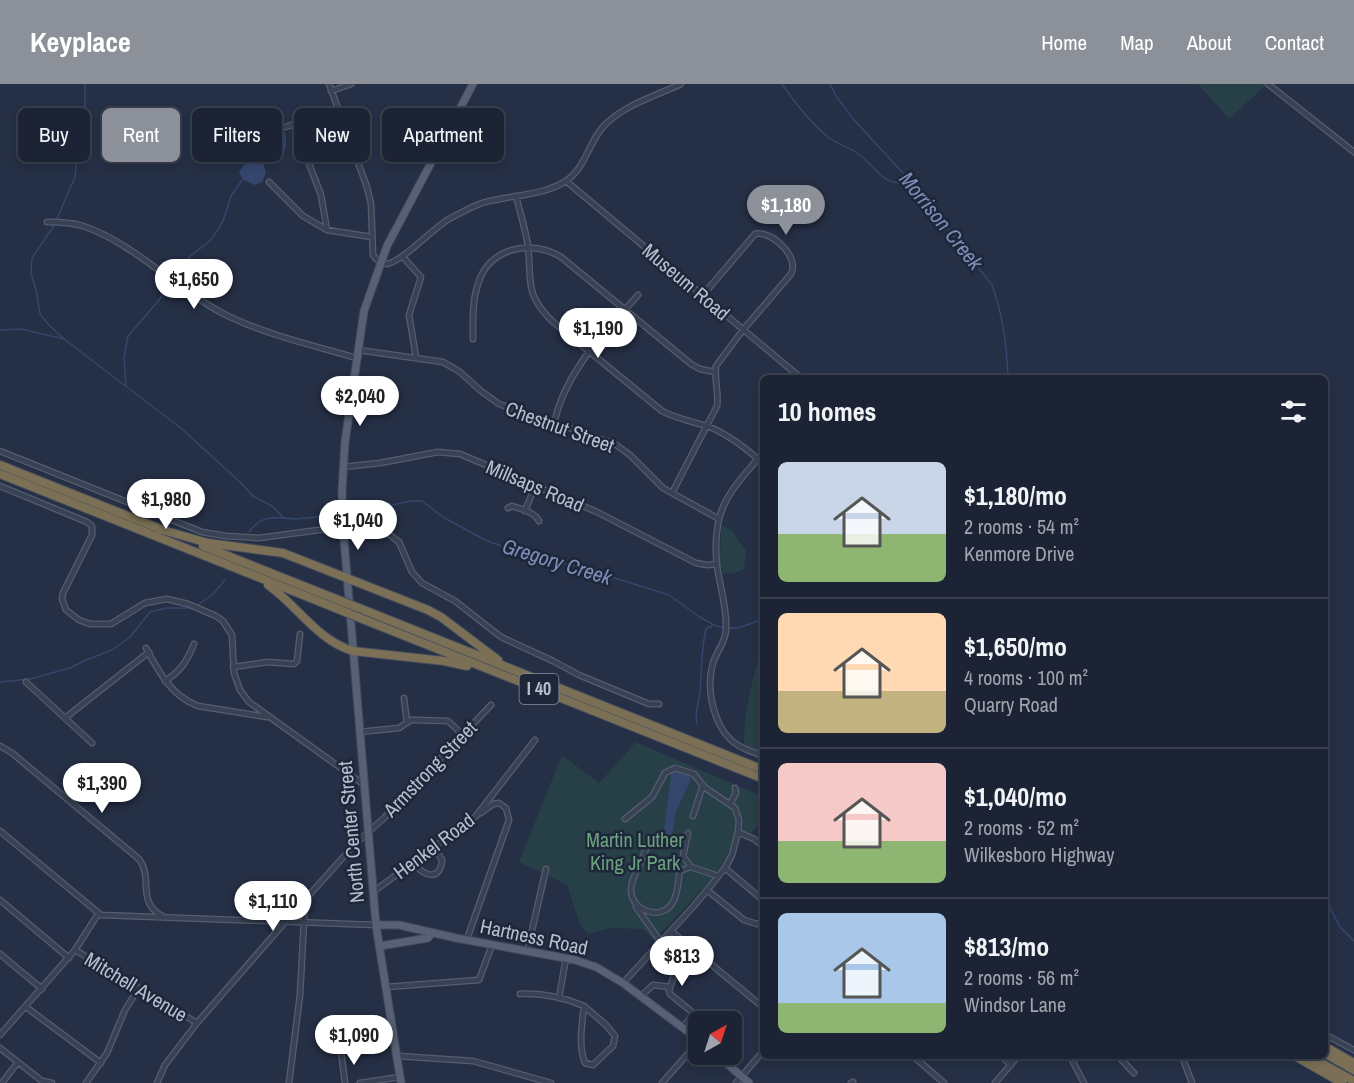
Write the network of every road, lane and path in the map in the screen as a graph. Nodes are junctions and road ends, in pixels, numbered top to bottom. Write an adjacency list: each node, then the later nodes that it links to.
1 (329, 84): 6 (street)
2 (351, 84): 6 (street)
3 (473, 84): 17 (main road, North Center Street)
4 (681, 84): 9 (street)
5 (1268, 84): 8 (street)
6 (331, 91): 14 (street)
7 (282, 128): 13 (street)
8 (1354, 152)
9 (566, 181): 11 (street); 19 (street, Museum Road)
10 (269, 182): 13 (street)
11 (516, 196): 15 (street); 16 (street)
12 (47, 222): 26 (street)
13 (327, 230): 14 (street)
14 (372, 237): 17 (street)
15 (528, 246): 20 (street); 22 (street); 24 (street)
16 (402, 256): 17 (street); 25 (street)
17 (380, 261): 23 (main road, North Center Street)
18 (638, 295): 20 (street)
19 (702, 296): 21 (street, Museum Road); 21 (street)
20 (625, 310): 24 (street); 27 (street)
21 (743, 330): 27 (street); 28 (street, Museum Road)
22 (473, 339)
23 (358, 350): 25 (street, Chestnut Street); 26 (main road, North Center Street)
24 (589, 352): 29 (street); 30 (street)
25 (416, 357): 29 (street, Chestnut Street)
26 (356, 358): 35 (main road, North Center Street)
27 (715, 372): 30 (street)
28 (797, 375)
29 (554, 423): 39 (street, Chestnut Street)
30 (706, 426): 33 (street); 39 (street)
31 (0, 451): 44 (street)
32 (760, 457): 33 (street)
33 (758, 459): 42 (street)
34 (0, 465): 45 (highway, I 40)
35 (343, 467): 38 (street, Millsaps Road); 44 (main road, North Center Street)
36 (0, 474): 47 (highway, I 40)
37 (0, 486): 54 (street)
38 (535, 486): 41 (street); 46 (street, Millsaps Road)
39 (672, 494): 42 (street, Chestnut Street)
40 (508, 508): 41 (street)
41 (525, 511): 43 (street)
42 (719, 519): 46 (street)
43 (539, 521)
44 (343, 527): 48 (main road, North Center Street); 60 (street)
45 (159, 529): 48 (highway); 49 (highway, I 40)
46 (717, 564): 70 (street)
47 (244, 572): 49 (highway, I 40); 53 (highway)
48 (348, 577): 53 (main road, North Center Street); 58 (highway)
49 (335, 603): 50 (highway, I 40, bridge)
50 (359, 613): 55 (highway, I 40); 58 (highway, I 40)
51 (300, 634): 54 (street)
52 (194, 644): 56 (street)
53 (353, 651): 55 (highway); 65 (main road, North Center Street)
54 (233, 667): 62 (street)
55 (506, 676): 72 (highway, I 40)
56 (165, 681): 62 (street); 63 (street)
57 (26, 682): 63 (street)
58 (550, 685): 71 (highway, I 40)
59 (404, 698): 64 (street)
60 (659, 704)
61 (491, 705): 66 (street, Armstrong Street)
62 (270, 717): 73 (street)
63 (64, 718): 68 (street)
64 (406, 723): 65 (street); 66 (street)
65 (359, 732): 73 (main road, North Center Street)
66 (463, 735): 81 (street, Armstrong Street)
67 (536, 740): 77 (street, Henkel Road)
68 (92, 743)
69 (0, 746): 102 (street)
70 (760, 754)
71 (760, 768)
72 (760, 777)
73 (363, 784): 81 (main road, North Center Street)
74 (703, 784): 76 (street); 78 (street); 79 (street)
75 (735, 788): 76 (street)
76 (730, 804): 82 (street)
77 (476, 816): 86 (street, Henkel Road); 110 (street)
78 (693, 816)
79 (625, 819)
80 (0, 831): 101 (street)
81 (367, 832): 95 (main road, North Center Street); 98 (street, Armstrong Street)
82 (738, 832): 84 (street); 90 (street)
83 (688, 833): 87 (street)
84 (760, 844)
85 (647, 845): 99 (street)
86 (434, 847): 88 (street, Henkel Road); 88 (street)
87 (683, 856): 89 (street); 92 (street)
88 (413, 863): 95 (street, Henkel Road)
89 (691, 867): 92 (street); 93 (street)
90 (724, 868): 93 (street); 96 (street)
91 (546, 869): 116 (street)
92 (680, 871): 100 (street)
93 (718, 876): 94 (street)
94 (707, 890): 106 (street); 108 (street)
95 (373, 892): 107 (main road, North Center Street)
96 (760, 898)
97 (0, 900): 118 (street, Mitchell Avenue)
98 (304, 902): 104 (street, Armstrong Street); 105 (street)
99 (634, 903): 100 (street); 103 (street)
100 (651, 911): 103 (street)
101 (98, 914): 102 (street); 115 (street)
102 (170, 919): 104 (street)
103 (644, 919): 111 (street)
104 (286, 921): 105 (street); 131 (street, Armstrong Street)
105 (304, 922): 107 (street); 168 (street)
106 (760, 923)
107 (376, 925): 109 (main road, Hartness Road); 113 (main road, North Center Street)
108 (671, 931): 111 (street); 128 (street)
109 (432, 933): 110 (main road, Hartness Road); 113 (main road)
110 (467, 939): 112 (main road, Hartness Road)
111 (661, 942): 114 (street)
112 (492, 945): 116 (main road, Hartness Road); 121 (street)
113 (380, 946): 121 (main road, North Center Street)
114 (656, 947): 120 (street); 122 (street)
115 (75, 950): 118 (street); 124 (street, Mitchell Avenue)
116 (527, 952): 119 (main road, Hartness Road)
117 (0, 954): 123 (street)
118 (69, 958): 123 (street)
119 (566, 958): 120 (main road, Hartness Road); 127 (street)
120 (623, 983): 126 (main road, Hartness Road)
121 (386, 987): 143 (main road, North Center Street)
122 (670, 987): 126 (street); 132 (street)
123 (42, 989): 130 (street)
124 (138, 989): 131 (street, Mitchell Avenue); 155 (street)
125 (520, 994): 127 (street)
126 (641, 996): 132 (main road, Hartness Road)
127 (559, 998): 129 (street)
128 (760, 1005)
129 (584, 1006): 129 (street)
130 (26, 1007): 134 (street); 155 (street)
131 (197, 1023): 167 (street, Armstrong Street)
132 (683, 1027): 133 (main road, Hartness Road)
133 (688, 1031)
134 (0, 1035)
135 (1328, 1036): 138 (street)
136 (1328, 1047): 153 (highway)
137 (0, 1048): 154 (street)
138 (1354, 1050)
139 (341, 1052): 169 (street)
140 (688, 1053): 172 (street)
141 (760, 1055): 160 (street)
142 (1328, 1055): 158 (highway)
143 (397, 1056): 162 (main road, North Center Street); 171 (street)
144 (916, 1059): 161 (street)
145 (1004, 1059): 157 (street)
146 (1016, 1059): 157 (street)
147 (1073, 1059): 178 (street)
148 (1121, 1059): 159 (street)
149 (1183, 1059): 179 (street)
150 (1294, 1059): 180 (highway)
151 (1300, 1059): 181 (highway)
152 (1314, 1059): 163 (highway)
153 (1354, 1061)
154 (18, 1062): 164 (street); 165 (street)
155 (101, 1063): 166 (street)
156 (728, 1065): 160 (main road)
157 (1011, 1065): 177 (street)
158 (1354, 1070)
159 (1134, 1073)
160 (741, 1076): 173 (street); 174 (main road)
161 (937, 1077): 175 (street); 176 (street)
162 (401, 1080): 170 (street)
163 (1354, 1081)
164 (2, 1083)
165 (52, 1083)
166 (86, 1083)
167 (157, 1083)
168 (288, 1083)
169 (345, 1083)
170 (360, 1083)
171 (551, 1083)
172 (662, 1083)
173 (736, 1083)
174 (749, 1083)
175 (931, 1083)
176 (944, 1083)
177 (995, 1083)
178 (1084, 1083)
179 (1192, 1083)
180 (1331, 1083)
181 (1342, 1083)

